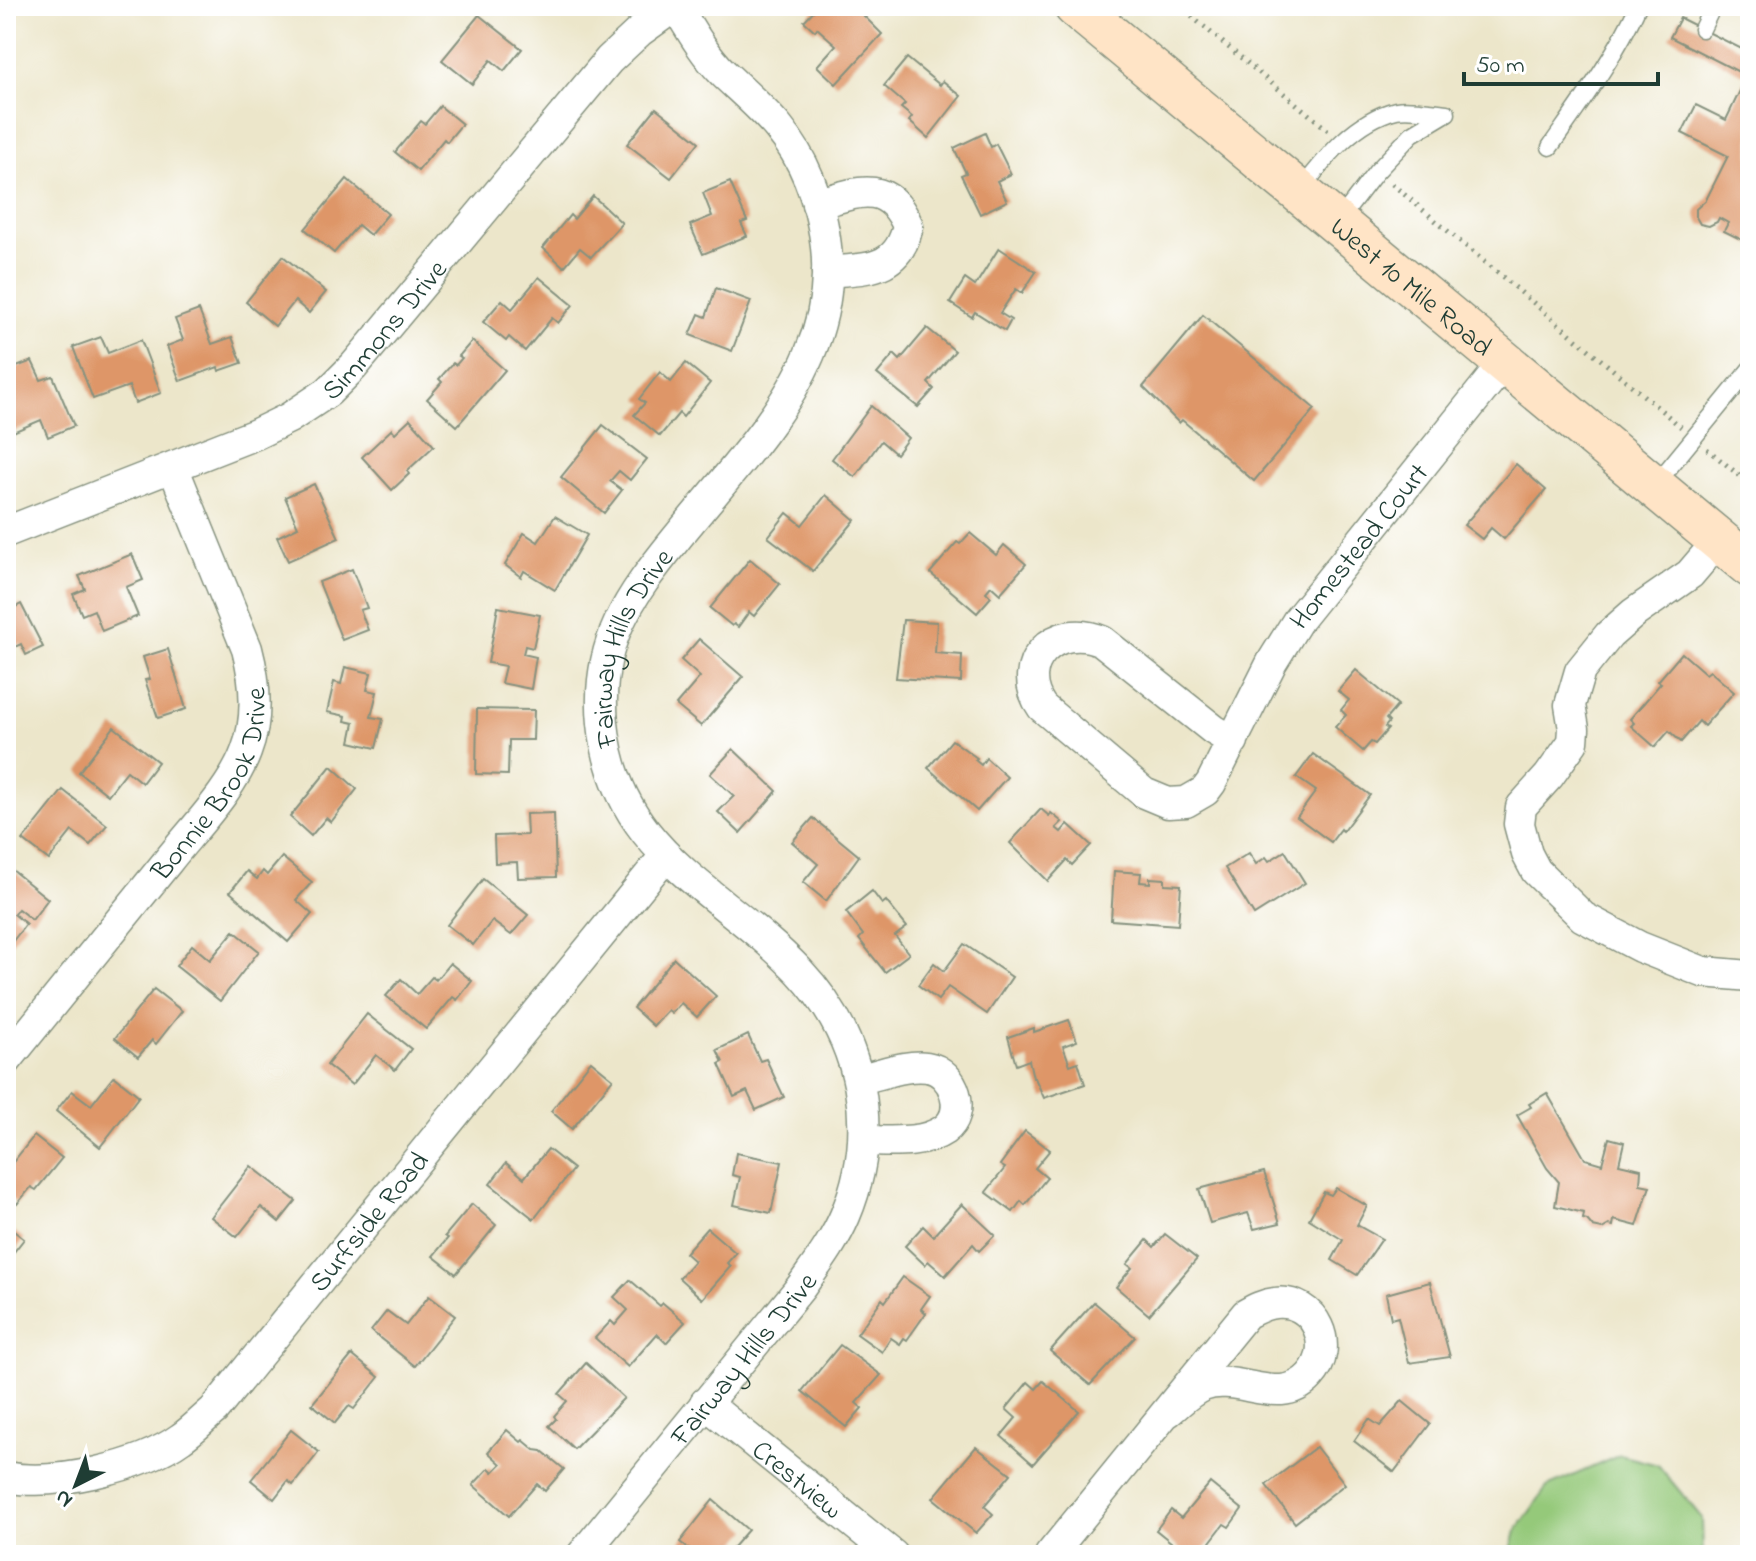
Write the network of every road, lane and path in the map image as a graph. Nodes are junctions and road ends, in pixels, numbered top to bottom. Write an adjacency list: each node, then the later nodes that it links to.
1 (676, 6): 11 (street, Fairway Hills Drive); 17 (street, Simmons Drive)
2 (1075, 6): 10 (main road, West 10 Mile Road)
3 (1179, 6): 7 (path)
4 (1638, 6): 8 (lane)
5 (1713, 6): 6 (lane)
6 (1702, 29)
7 (1330, 132)
8 (1550, 147)
9 (1388, 180): 16 (path)
10 (1298, 193): 12 (main road, West 10 Mile Road); 12 (lane)
11 (817, 204): 13 (street, Fairway Hills Drive); 13 (street)
12 (1336, 224): 14 (main road, West 10 Mile Road)
13 (827, 272): 23 (street, Fairway Hills Drive)
14 (1504, 363): 19 (main road, West 10 Mile Road); 22 (street, Homestead Court)
15 (1750, 369): 16 (lane)
16 (1693, 437): 18 (path); 19 (lane)
17 (173, 467): 20 (street, Simmons Drive); 25 (street, Bonnie Brook Drive)
18 (1750, 484)
19 (1654, 487): 21 (main road, West 10 Mile Road)
20 (6, 532)
21 (1734, 553): 24 (street)
22 (1233, 741): 22 (street, Homestead Court)
23 (665, 856): 26 (street, Fairway Hills Drive); 30 (street, Surfside Road)
24 (1750, 976)
25 (6, 1061)
26 (859, 1079): 27 (street, Fairway Hills Drive); 27 (street)
27 (864, 1141): 28 (street, Fairway Hills Drive)
28 (705, 1403): 31 (street, Fairway Hills Drive); 32 (street, Crestview)
29 (1168, 1412): 29 (street); 33 (street)
30 (6, 1477)
31 (582, 1555)
32 (893, 1555)
33 (1050, 1555)

